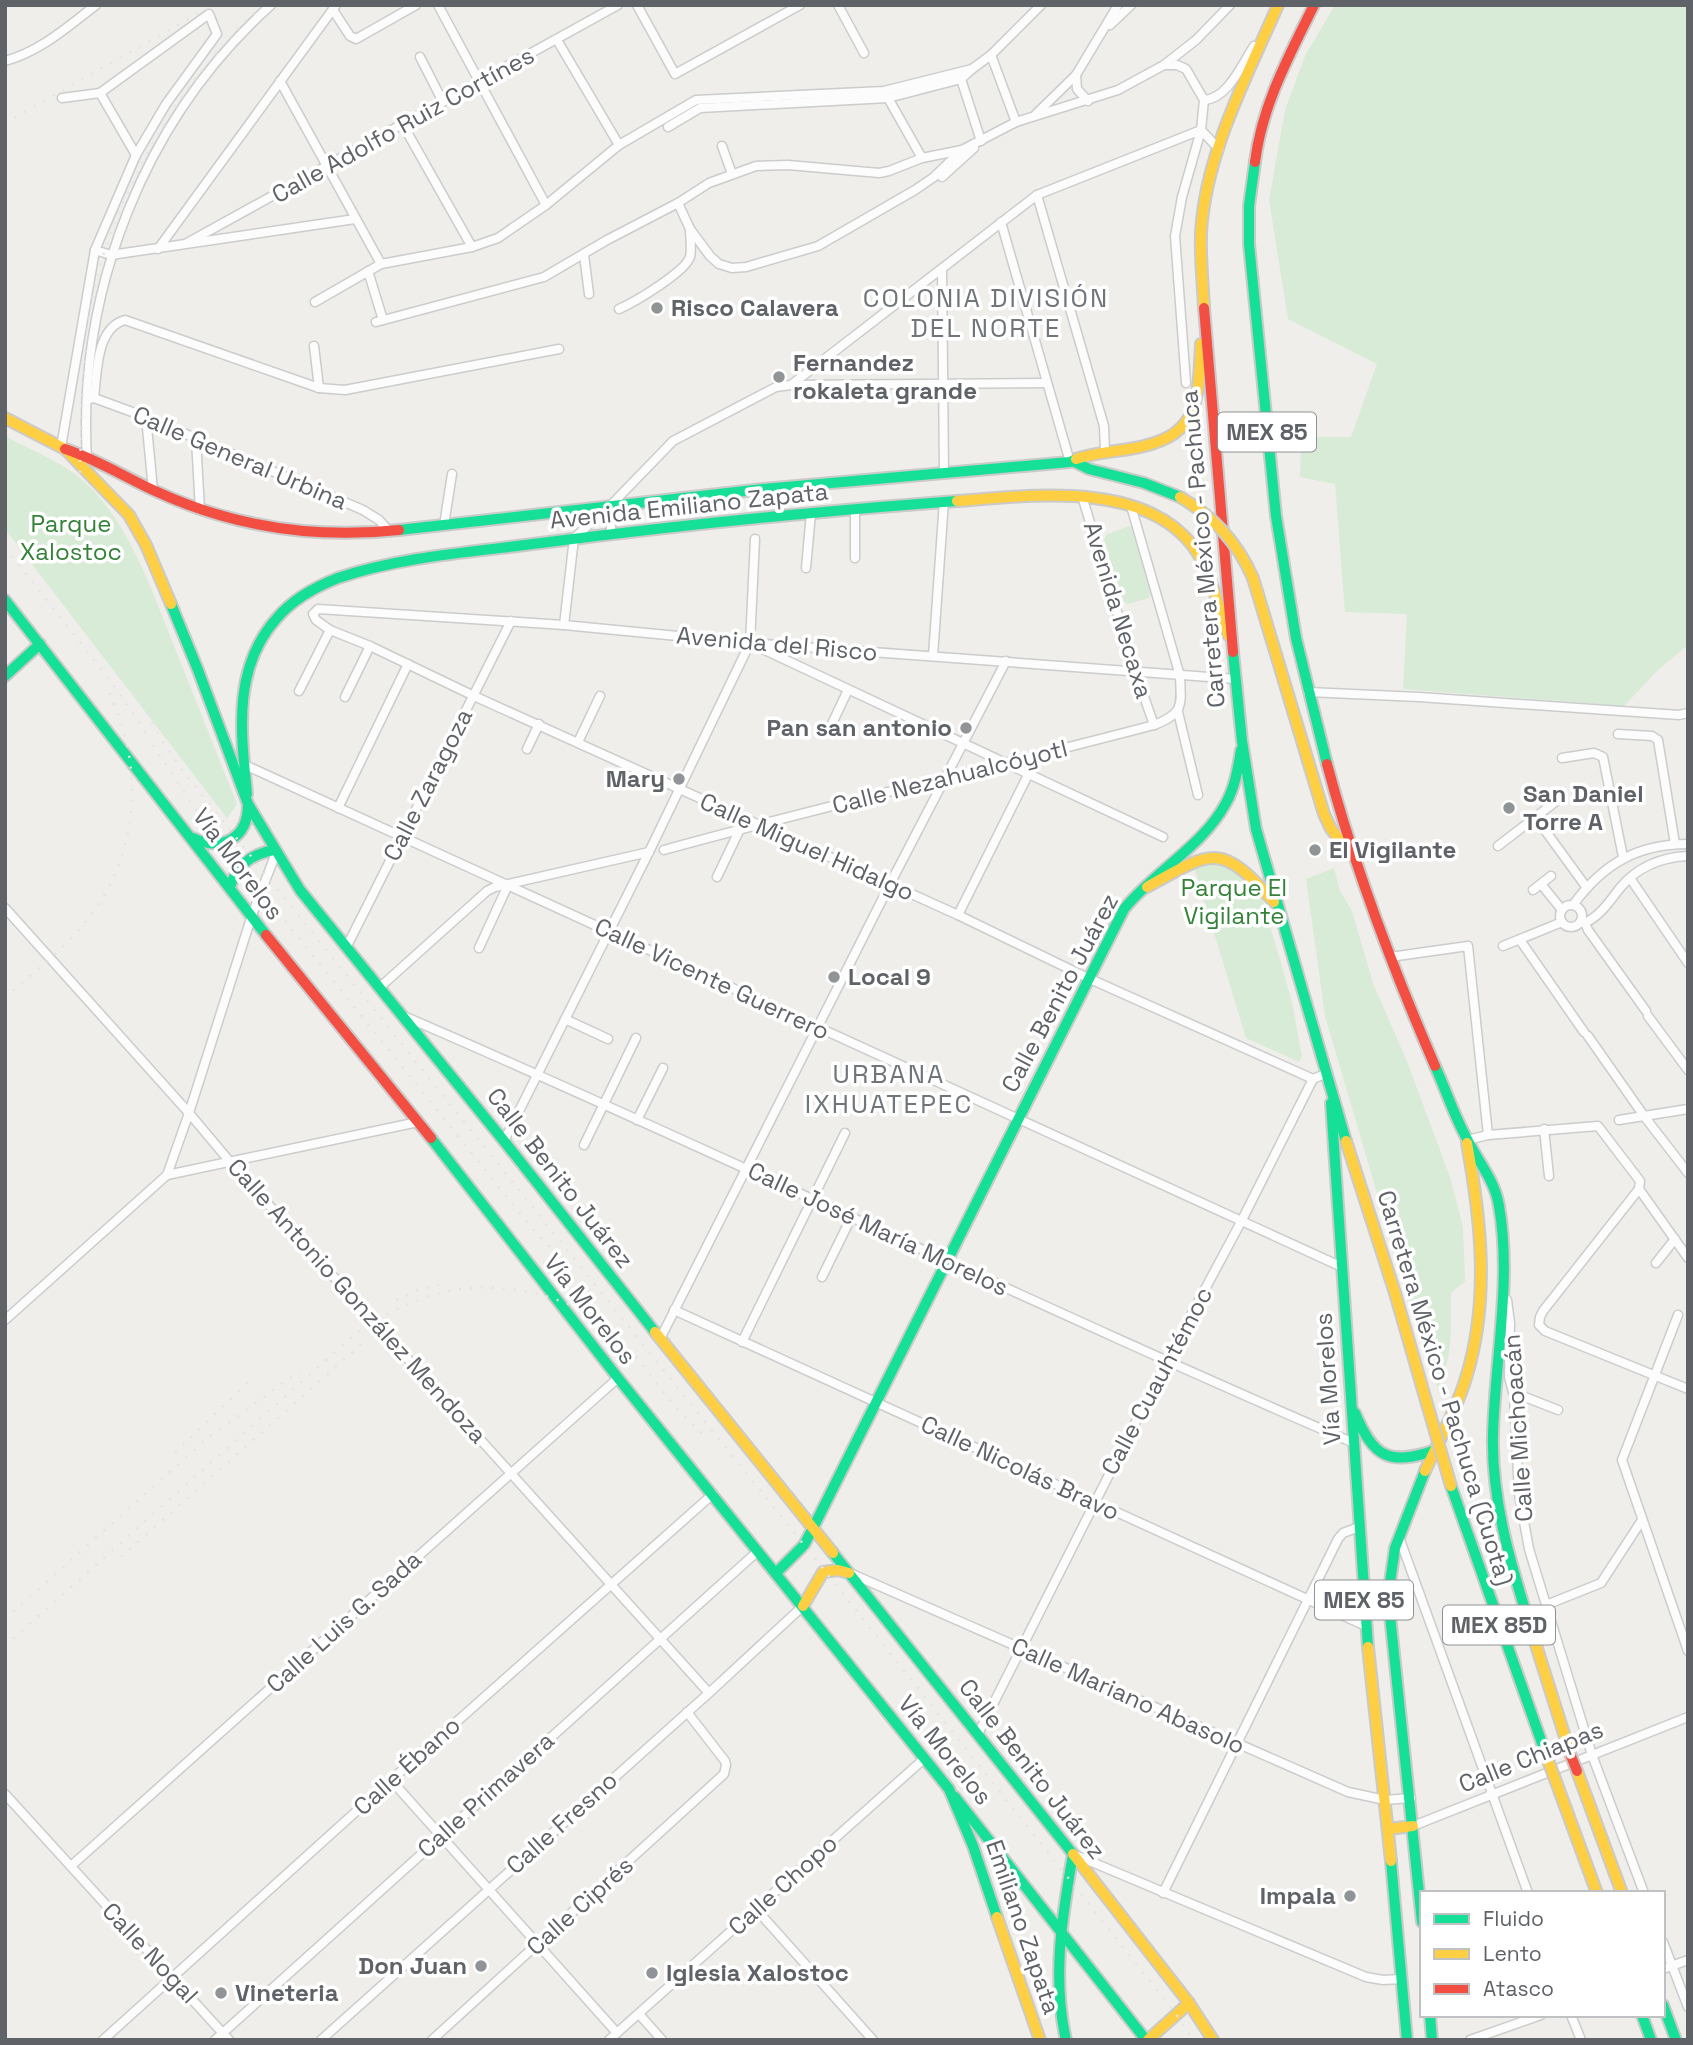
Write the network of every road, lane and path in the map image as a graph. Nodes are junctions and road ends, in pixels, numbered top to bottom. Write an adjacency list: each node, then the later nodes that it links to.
1 (96, 5): 22 (street)
2 (271, 5): 60 (street)
3 (416, 5): 15 (street)
4 (438, 5): 28 (street)
5 (618, 5): 18 (street, Calle Adolfo Ruiz Cortínes)
6 (637, 5): 7 (street)
7 (800, 5)
8 (838, 5): 19 (street)
9 (1041, 5): 20 (street)
10 (1118, 5): 17 (street)
11 (1230, 5): 23 (street)
12 (1278, 5): 16 (main road, Carretera México - Pachuca / MEX 85)
13 (1314, 5): 119 (main road, MEX 85)
14 (1130, 6): 17 (street)
15 (335, 7): 27 (street)
16 (1271, 20): 32 (street); 43 (main road, Carretera México - Pachuca / MEX 85)
17 (1105, 29): 25 (street)
18 (557, 40): 28 (street, Calle Adolfo Ruiz Cortínes); 41 (street)
19 (864, 53)
20 (991, 55): 24 (street); 36 (street)
21 (420, 57): 34 (street)
22 (5, 61)
23 (1164, 65): 32 (street); 33 (street)
24 (972, 69): 26 (street); 41 (street)
25 (1076, 75): 33 (street); 35 (street)
26 (961, 79): 31 (street); 40 (street)
27 (280, 81): 47 (street); 58 (street)
28 (480, 81): 34 (street, Calle Adolfo Ruiz Cortínes); 51 (street)
29 (100, 93): 30 (street); 45 (street); 45 (street)
30 (62, 98)
31 (888, 99): 38 (street); 46 (street)
32 (1204, 100): 39 (street)
33 (1088, 101): 35 (street)
34 (443, 102): 37 (street, Calle Adolfo Ruiz Cortínes)
35 (1034, 116): 36 (street)
36 (1016, 122): 40 (street)
37 (404, 125): 47 (street, Calle Adolfo Ruiz Cortínes); 57 (street)
38 (668, 127)
39 (1201, 130): 43 (street); 49 (street); 72 (street)
40 (981, 141): 44 (street); 52 (street)
41 (619, 145): 51 (street)
42 (722, 146): 48 (street)
43 (1219, 149): 66 (main road, Carretera México - Pachuca / MEX 85)
44 (962, 150): 46 (street); 55 (street)
45 (136, 155): 59 (street)
46 (922, 158): 48 (street)
47 (328, 166): 53 (street); 56 (street, Calle Adolfo Ruiz Cortínes)
48 (732, 174): 50 (street)
49 (1037, 195): 54 (street); 81 (street)
50 (678, 203): 55 (street); 61 (street)
51 (546, 205): 57 (street)
52 (876, 216)
53 (355, 219): 56 (street); 62 (street)
54 (1001, 222): 63 (street); 71 (street)
55 (690, 229): 68 (street)
56 (187, 243): 58 (street)
57 (472, 247): 62 (street)
58 (158, 249): 60 (street)
59 (95, 250): 60 (street); 80 (street)
60 (111, 255): 76 (street)
61 (584, 256): 64 (street); 65 (street)
62 (381, 264): 64 (street)
63 (942, 269): 73 (street); 74 (street)
64 (368, 271): 67 (street)
65 (589, 294)
66 (1203, 299): 81 (main road, Avenida Emiliano Zapata); 109 (main road, Carretera México - Pachuca / MEX 85)
67 (315, 302)
68 (619, 309)
69 (314, 345): 75 (street)
70 (559, 349): 75 (street)
71 (1046, 383): 74 (street); 83 (street)
72 (1186, 383)
73 (791, 385): 74 (street); 90 (street)
74 (942, 385): 85 (street)
75 (319, 388): 76 (street)
76 (90, 399): 77 (street, Calle General Urbina); 82 (street)
77 (146, 417): 79 (street, Calle General Urbina); 87 (street)
78 (5, 418): 80 (main road, Vía Morelos)
79 (196, 439): 92 (street); 96 (street, Calle General Urbina)
80 (63, 448): 82 (main road, Avenida Emiliano Zapata); 84 (main road, Vía Morelos)
81 (1105, 452): 83 (main road, Avenida Emiliano Zapata)
82 (86, 456): 84 (street); 87 (main road, Avenida Emiliano Zapata)
83 (1072, 461): 85 (main road, Avenida Emiliano Zapata); 158 (main road, bridge)
84 (88, 472): 135 (main road, Vía Morelos)
85 (944, 473): 90 (main road, Avenida Emiliano Zapata)
86 (452, 474): 95 (street)
87 (153, 490): 92 (main road, Avenida Emiliano Zapata)
88 (1082, 496): 89 (main road, Avenida Emiliano Zapata); 91 (main road, Avenida Emiliano Zapata); 113 (street, Avenida Necaxa)
89 (944, 501): 93 (main road, Avenida Emiliano Zapata); 110 (street)
90 (611, 505): 95 (main road, Avenida Emiliano Zapata); 97 (street); 98 (street)
91 (1131, 506): 109 (main road, Avenida Emiliano Zapata); 115 (street)
92 (200, 510): 96 (main road, Avenida Emiliano Zapata)
93 (855, 510): 94 (main road, Avenida Emiliano Zapata); 100 (street)
94 (811, 513): 97 (main road, Avenida Emiliano Zapata); 101 (street)
95 (444, 525): 96 (main road, Avenida Emiliano Zapata)
96 (389, 531)
97 (611, 533): 98 (main road, Avenida Emiliano Zapata)
98 (574, 538): 104 (street); 135 (main road, Avenida Emiliano Zapata)
99 (755, 539): 106 (street)
100 (855, 558)
101 (806, 568)
102 (5, 600): 107 (main road, Vía Morelos)
103 (511, 621): 104 (street, Avenida del Risco); 105 (street, Avenida del Risco); 120 (street, Calle Zaragoza)
104 (564, 625): 106 (street, Avenida del Risco)
105 (330, 630): 108 (street, Calle Miguel Hidalgo); 118 (street)
106 (750, 643): 110 (street, Avenida del Risco); 117 (street); 138 (street)
107 (40, 644): 114 (main road); 148 (main road, Vía Morelos)
108 (370, 646): 112 (street, Calle Miguel Hidalgo); 122 (street)
109 (1232, 647): 116 (main road, Carretera México - Pachuca / MEX 85)
110 (933, 656): 111 (street, Avenida del Risco)
111 (1006, 661): 113 (street, Avenida del Risco); 131 (street)
112 (408, 664): 120 (street, Calle Miguel Hidalgo); 142 (street)
113 (1135, 671): 115 (street, Avenida del Risco); 126 (street, Avenida Necaxa)
114 (5, 676)
115 (1180, 676): 116 (street, Avenida del Risco); 124 (street)
116 (1236, 679): 129 (main road, Carretera México - Pachuca / MEX 85)
117 (848, 690): 127 (street); 131 (street)
118 (299, 691)
119 (1308, 692): 123 (street); 158 (main road, MEX 85)
120 (474, 696): 125 (street, Calle Miguel Hidalgo); 146 (street, Calle Zaragoza)
121 (600, 696): 130 (street)
122 (345, 697)
123 (1687, 711)
124 (1178, 712): 126 (street, Calle Nezahualcóyotl); 139 (street)
125 (539, 724): 130 (street, Calle Miguel Hidalgo); 132 (street)
126 (1154, 725): 134 (street, Calle Nezahualcóyotl)
127 (828, 732)
128 (1618, 734): 149 (street)
129 (1242, 741): 169 (main road, Calle Benito Juárez); 170 (main road, Carretera México - Pachuca / MEX 85)
130 (578, 742): 138 (street, Calle Miguel Hidalgo)
131 (963, 742): 134 (street); 137 (street)
132 (527, 749)
133 (1562, 758): 157 (street)
134 (1010, 763): 136 (street); 137 (street, Calle Nezahualcóyotl)
135 (239, 766): 141 (main road, Vía Morelos); 142 (street, Calle Vicente Guerrero)
136 (1029, 773): 147 (street); 175 (street)
137 (944, 779): 144 (street, Calle Nezahualcóyotl); 163 (street)
138 (680, 789): 144 (street, Calle Miguel Hidalgo); 154 (street)
139 (1198, 795)
140 (1559, 799): 143 (street)
141 (248, 804): 148 (main road); 153 (main road, Vía Morelos)
142 (338, 808): 146 (street, Calle Vicente Guerrero)
143 (1536, 818): 151 (street); 167 (street)
144 (762, 825): 145 (street, Calle Nezahualcóyotl); 163 (street, Calle Miguel Hidalgo)
145 (740, 829): 152 (street, Calle Nezahualcóyotl); 161 (street)
146 (401, 837): 165 (street, Calle Vicente Guerrero); 181 (street, Calle Zaragoza)
147 (1163, 837)
148 (193, 838): 166 (main road, Vía Morelos)
149 (1675, 844): 150 (street); 155 (street)
150 (1688, 844)
151 (1498, 846)
152 (664, 850)
153 (275, 852): 166 (main road); 174 (street); 181 (main road, Calle Benito Juárez)
154 (649, 852): 165 (street); 178 (street)
155 (1633, 854): 157 (street); 159 (street)
156 (1688, 856): 159 (street)
157 (1623, 857): 167 (street)
158 (1358, 862): 183 (main road, MEX 85)
159 (1642, 870): 162 (street)
160 (1551, 876): 164 (street)
161 (717, 877)
162 (1630, 878): 177 (street); 184 (street)
163 (890, 884): 175 (street, Calle Miguel Hidalgo); 189 (street)
164 (1541, 884): 168 (street); 173 (street)
165 (508, 885): 178 (street, Calle Vicente Guerrero); 182 (street); 186 (street)
166 (230, 887): 174 (main road, Vía Morelos)
167 (1587, 888): 171 (street)
168 (1533, 890)
169 (1139, 891): 170 (main road, Calle Benito Juárez); 185 (main road, Calle Benito Juárez)
170 (1275, 903): 195 (main road, Carretera México - Pachuca / MEX 85)
171 (1573, 905): 173 (street); 177 (street)
172 (5, 908): 200 (street, Calle Antonio González Mendoza)
173 (1562, 910): 176 (street)
174 (252, 915): 200 (street); 205 (main road, Vía Morelos)
175 (958, 915): 185 (street, Calle Miguel Hidalgo)
176 (1562, 922): 177 (street); 179 (street)
177 (1583, 923): 193 (street)
178 (608, 932): 188 (street); 189 (street, Calle Vicente Guerrero)
179 (1520, 940): 180 (street); 201 (street)
180 (1503, 946)
181 (346, 948): 186 (main road, Calle Benito Juárez)
182 (479, 948)
183 (1390, 957): 208 (street); 209 (main road, MEX 85)
184 (1688, 963)
185 (1088, 978): 196 (street, Calle Miguel Hidalgo); 202 (main road, Calle Benito Juárez)
186 (379, 988): 187 (main road, Calle Benito Juárez)
187 (403, 1016): 194 (street, Calle José María Morelos); 210 (main road, Calle Benito Juárez)
188 (565, 1019): 191 (street); 194 (street)
189 (818, 1028): 202 (street, Calle Vicente Guerrero); 213 (street)
190 (636, 1038): 198 (street)
191 (608, 1039)
192 (663, 1068): 203 (street)
193 (1688, 1070)
194 (539, 1074): 198 (street, Calle José María Morelos); 210 (street)
195 (1325, 1074): 196 (street); 197 (main road, Carretera México - Pachuca / MEX 85)
196 (1312, 1079): 220 (street, Calle Cuauhtémoc)
197 (1331, 1092): 225 (main road, Vía Morelos / MEX 85); 281 (main road, Carretera México - Pachuca (Cuota) / MEX 85D, bridge)
198 (603, 1105): 203 (street, Calle José María Morelos); 211 (street)
199 (1688, 1109): 201 (street)
200 (189, 1113): 212 (street, Calle Antonio González Mendoza); 215 (street)
201 (1644, 1116): 204 (street); 214 (street)
202 (1018, 1118): 220 (street, Calle Vicente Guerrero); 223 (main road, Calle Benito Juárez)
203 (637, 1120): 213 (street, Calle José María Morelos)
204 (1619, 1120)
205 (418, 1122): 212 (street); 235 (main road, Vía Morelos)
206 (1544, 1129): 208 (street); 216 (street); 217 (street)
207 (845, 1133): 218 (street)
208 (1488, 1135): 209 (street)
209 (1466, 1140): 227 (main road, Carretera México - Pachuca (Cuota) / MEX 85D); 242 (main road, MEX 85)
210 (504, 1141): 231 (main road, Calle Benito Juárez)
211 (584, 1145)
212 (231, 1163): 215 (street); 243 (street, Calle Antonio González Mendoza)
213 (746, 1168): 218 (street, Calle José María Morelos); 228 (street)
214 (1688, 1173)
215 (167, 1175): 230 (street)
216 (1549, 1176)
217 (1639, 1189): 221 (street); 234 (street)
218 (810, 1199): 219 (street, Calle José María Morelos); 232 (street)
219 (851, 1218): 223 (street, Calle José María Morelos); 226 (street)
220 (1242, 1220): 225 (street, Calle Vicente Guerrero); 233 (street, Calle Cuauhtémoc)
221 (1675, 1238): 222 (street); 224 (street)
222 (1688, 1258)
223 (946, 1260): 233 (street, Calle José María Morelos); 239 (main road, Calle Benito Juárez)
224 (1656, 1263)
225 (1342, 1267): 238 (main road, Vía Morelos / MEX 85)
226 (822, 1277)
227 (1504, 1280): 237 (street, Calle Michoacán); 282 (main road, Carretera México - Pachuca (Cuota) / MEX 85D, bridge)
228 (674, 1310): 231 (street); 232 (street, Calle Nicolás Bravo)
229 (1678, 1315): 234 (street)
230 (5, 1320)
231 (660, 1339): 248 (main road, Calle Benito Juárez)
232 (742, 1342): 239 (street, Calle Nicolás Bravo)
233 (1166, 1362): 241 (street, Calle José María Morelos); 245 (street, Calle Cuauhtémoc)
234 (1654, 1376): 236 (street); 246 (street)
235 (618, 1378): 243 (street, Calle Luis G. Sada); 244 (main road, Vía Morelos)
236 (1688, 1389)
237 (1514, 1396): 240 (street); 255 (street, Calle Michoacán)
238 (1350, 1400): 241 (main road, Vía Morelos / MEX 85); 242 (main road)
239 (875, 1402): 245 (street, Calle Nicolás Bravo); 248 (main road, Calle Benito Juárez)
240 (1558, 1410)
241 (1354, 1443): 247 (main road, Vía Morelos / MEX 85)
242 (1436, 1450): 249 (main road, MEX 85)
243 (513, 1472): 253 (street, Calle Antonio González Mendoza); 278 (street, Calle Luis G. Sada)
244 (713, 1494): 250 (main road, Vía Morelos); 253 (street, Calle Ébano)
245 (1094, 1503): 254 (street, Calle Nicolás Bravo); 259 (street, Calle Cuauhtémoc)
246 (1642, 1520): 255 (street); 260 (street)
247 (1359, 1527): 254 (street); 257 (main road, Vía Morelos / MEX 85)
248 (813, 1528): 251 (main road, Calle Benito Juárez); 252 (main road, Calle Benito Juárez)
249 (1398, 1536): 271 (street); 272 (main road, MEX 85)
250 (758, 1551): 251 (main road, Vía Morelos); 258 (street, Calle Primavera)
251 (776, 1573): 256 (main road, Vía Morelos)
252 (850, 1573): 256 (main road); 259 (street, Calle Mariano Abasolo); 264 (main road, Calle Benito Juárez)
253 (610, 1584): 258 (street, Calle Antonio González Mendoza); 268 (street, Calle Ébano)
254 (1308, 1599): 257 (street, Calle Nicolás Bravo); 265 (street)
255 (1546, 1605): 266 (street, Calle Michoacán)
256 (803, 1606): 261 (street, Calle Fresno); 267 (main road, Vía Morelos)
257 (1366, 1626): 273 (main road, Vía Morelos / MEX 85)
258 (660, 1639): 261 (street, Calle Antonio González Mendoza); 276 (street, Calle Primavera)
259 (1020, 1649): 264 (street, Calle Cuauhtémoc); 265 (street, Calle Mariano Abasolo)
260 (1688, 1651)
261 (709, 1693): 262 (street, Calle Fresno)
262 (687, 1713): 279 (street, Calle Fresno); 288 (street, Calle Ciprés)
263 (1688, 1717): 266 (street, Calle Chiapas)
264 (978, 1734): 277 (main road, Calle Benito Juárez)
265 (1236, 1744): 273 (street, Calle Mariano Abasolo); 284 (street)
266 (1592, 1755): 271 (street, Calle Chiapas); 283 (street, Calle Michoacán)
267 (925, 1758): 269 (main road, Vía Morelos); 286 (street, Calle Chopo)
268 (391, 1780): 276 (street); 293 (street, Calle Ébano)
269 (949, 1789): 287 (main road, Vía Morelos); 311 (main road, Emiliano Zapata)
270 (5, 1794): 278 (street, Calle Nogal)
271 (1494, 1794): 274 (street, Calle Chiapas); 280 (street)
272 (1410, 1798): 273 (street, Calle Mariano Abasolo); 274 (main road, MEX 85)
273 (1385, 1800): 275 (main road, Vía Morelos / MEX 85)
274 (1413, 1826): 275 (main road, Calle Chiapas); 285 (main road, MEX 85)
275 (1388, 1829): 294 (main road, Vía Morelos / MEX 85)
276 (442, 1835): 279 (street); 303 (street, Calle Primavera)
277 (1073, 1854): 284 (street); 287 (main road, Emiliano Zapata); 295 (main road, Calle Benito Juárez)
278 (71, 1866): 293 (street, Calle Nogal)
279 (489, 1889): 288 (street); 307 (street, Calle Fresno)
280 (1527, 1891)
281 (1596, 1891)
282 (1621, 1891)
283 (1643, 1891)
284 (1163, 1893): 294 (street)
285 (1420, 1901)
286 (756, 1909): 298 (street, Calle Chopo); 310 (street)
287 (1062, 1930): 312 (main road, Emiliano Zapata); 313 (main road, Vía Morelos)
288 (538, 1944): 304 (street); 308 (street, Calle Ciprés)
289 (1665, 1947): 291 (street)
290 (1688, 1960): 291 (street)
291 (1673, 1966): 292 (street); 296 (street)
292 (1665, 1968)
293 (173, 1977): 303 (street, Calle Nogal); 305 (street, Calle Ébano)
294 (1401, 1979): 315 (main road, Vía Morelos / MEX 85)
295 (1189, 2003): 313 (main road); 314 (main road, Calle Benito Juárez)
296 (1688, 2007)
297 (1665, 2010): 320 (main road)
298 (639, 2014): 304 (street, Calle Chopo); 309 (street)
299 (1430, 2017): 316 (main road)
300 (1535, 2017): 317 (street)
301 (1572, 2017): 318 (street)
302 (1643, 2017): 319 (main road)
303 (226, 2036): 306 (street, Calle Primavera)
304 (613, 2037)
305 (103, 2040)
306 (215, 2040)
307 (321, 2040)
308 (432, 2040)
309 (662, 2040)
310 (873, 2040)
311 (1040, 2040)
312 (1066, 2040)
313 (1147, 2040)
314 (1213, 2040)
315 (1407, 2040)
316 (1432, 2040)
317 (1470, 2040)
318 (1581, 2040)
319 (1651, 2040)
320 (1676, 2040)

